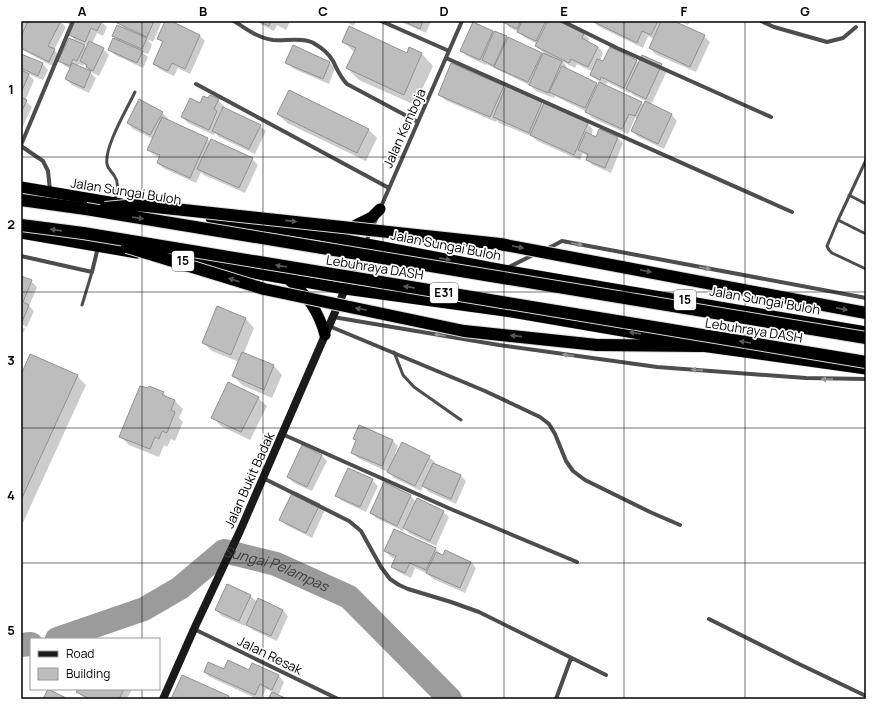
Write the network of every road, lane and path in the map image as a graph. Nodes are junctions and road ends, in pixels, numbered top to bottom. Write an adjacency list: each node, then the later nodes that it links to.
1 (73, 21): 14 (street)
2 (234, 21): 13 (street)
3 (381, 21): 8 (street)
4 (462, 21): 8 (street, Jalan Kemboja)
5 (562, 21): 12 (street)
6 (761, 21): 7 (street)
7 (856, 27)
8 (449, 51): 9 (street, Jalan Kemboja)
9 (446, 58): 13 (street, Jalan Kemboja); 25 (street)
10 (196, 84): 17 (street)
11 (135, 92): 21 (lane)
12 (771, 117)
13 (418, 122): 17 (street, Jalan Kemboja)
14 (21, 146): 18 (street)
15 (866, 160): 19 (lane)
16 (21, 187): 18 (highway, Jalan Sungai Buloh / 15)
17 (389, 188): 24 (street, Jalan Kemboja)
18 (50, 192): 21 (highway, Jalan Sungai Buloh / 15)
19 (849, 195): 22 (lane); 26 (lane)
20 (21, 200): 23 (highway, Lebuhraya DASH / E31)
21 (115, 203): 31 (highway, Jalan Sungai Buloh / 15)
22 (866, 204)
23 (86, 209): 42 (highway, one-way to 42, bridge); 46 (highway, Lebuhraya DASH / E31, one-way to 46, bridge)
24 (380, 210): 31 (highway); 32 (street, Jalan Kemboja)
25 (792, 212)
26 (838, 220): 30 (lane); 35 (lane)
27 (21, 225): 29 (highway, Lebuhraya DASH / E31, one-way to 27, bridge)
28 (21, 233): 33 (highway, 15)
29 (83, 234): 47 (highway, one-way to 29, bridge); 49 (highway, Lebuhraya DASH / E31, one-way to 29, bridge)
30 (866, 234)
31 (320, 235): 32 (highway, Jalan Sungai Buloh / 15)
32 (365, 244): 36 (highway, Jalan Sungai Buloh / 15, one-way to 36); 39 (main road, Jalan Bukit Badak)
33 (98, 246): 37 (street); 38 (highway, 15)
34 (21, 256): 37 (street)
35 (866, 269)
36 (503, 270): 40 (street, one-way to 40); 45 (highway, Jalan Sungai Buloh / 15)
37 (92, 272): 41 (lane)
38 (288, 279): 39 (highway, 15); 44 (highway)
39 (345, 289): 43 (main road, Jalan Bukit Badak); 47 (highway, 15, one-way to 39)
40 (866, 298)
41 (82, 305)
42 (866, 313)
43 (333, 317): 44 (main road, Jalan Bukit Badak); 51 (street, one-way to 43)
44 (327, 330): 48 (street); 53 (main road, Jalan Bukit Badak)
45 (866, 332)
46 (866, 338)
47 (701, 346): 50 (highway, 15)
48 (394, 352): 52 (lane); 55 (street)
49 (866, 362)
50 (866, 369)
51 (866, 379)
52 (460, 420)
53 (282, 434): 54 (main road, Jalan Bukit Badak); 56 (street)
54 (263, 478): 58 (main road, Jalan Bukit Badak); 59 (street)
55 (680, 525)
56 (577, 562)
57 (709, 619): 61 (street)
58 (194, 629): 62 (street, Jalan Resak); 63 (main road, Jalan Bukit Badak)
59 (571, 658): 60 (street); 64 (street)
60 (606, 675)
61 (866, 696)
62 (335, 698)
63 (163, 699)
64 (556, 699)

